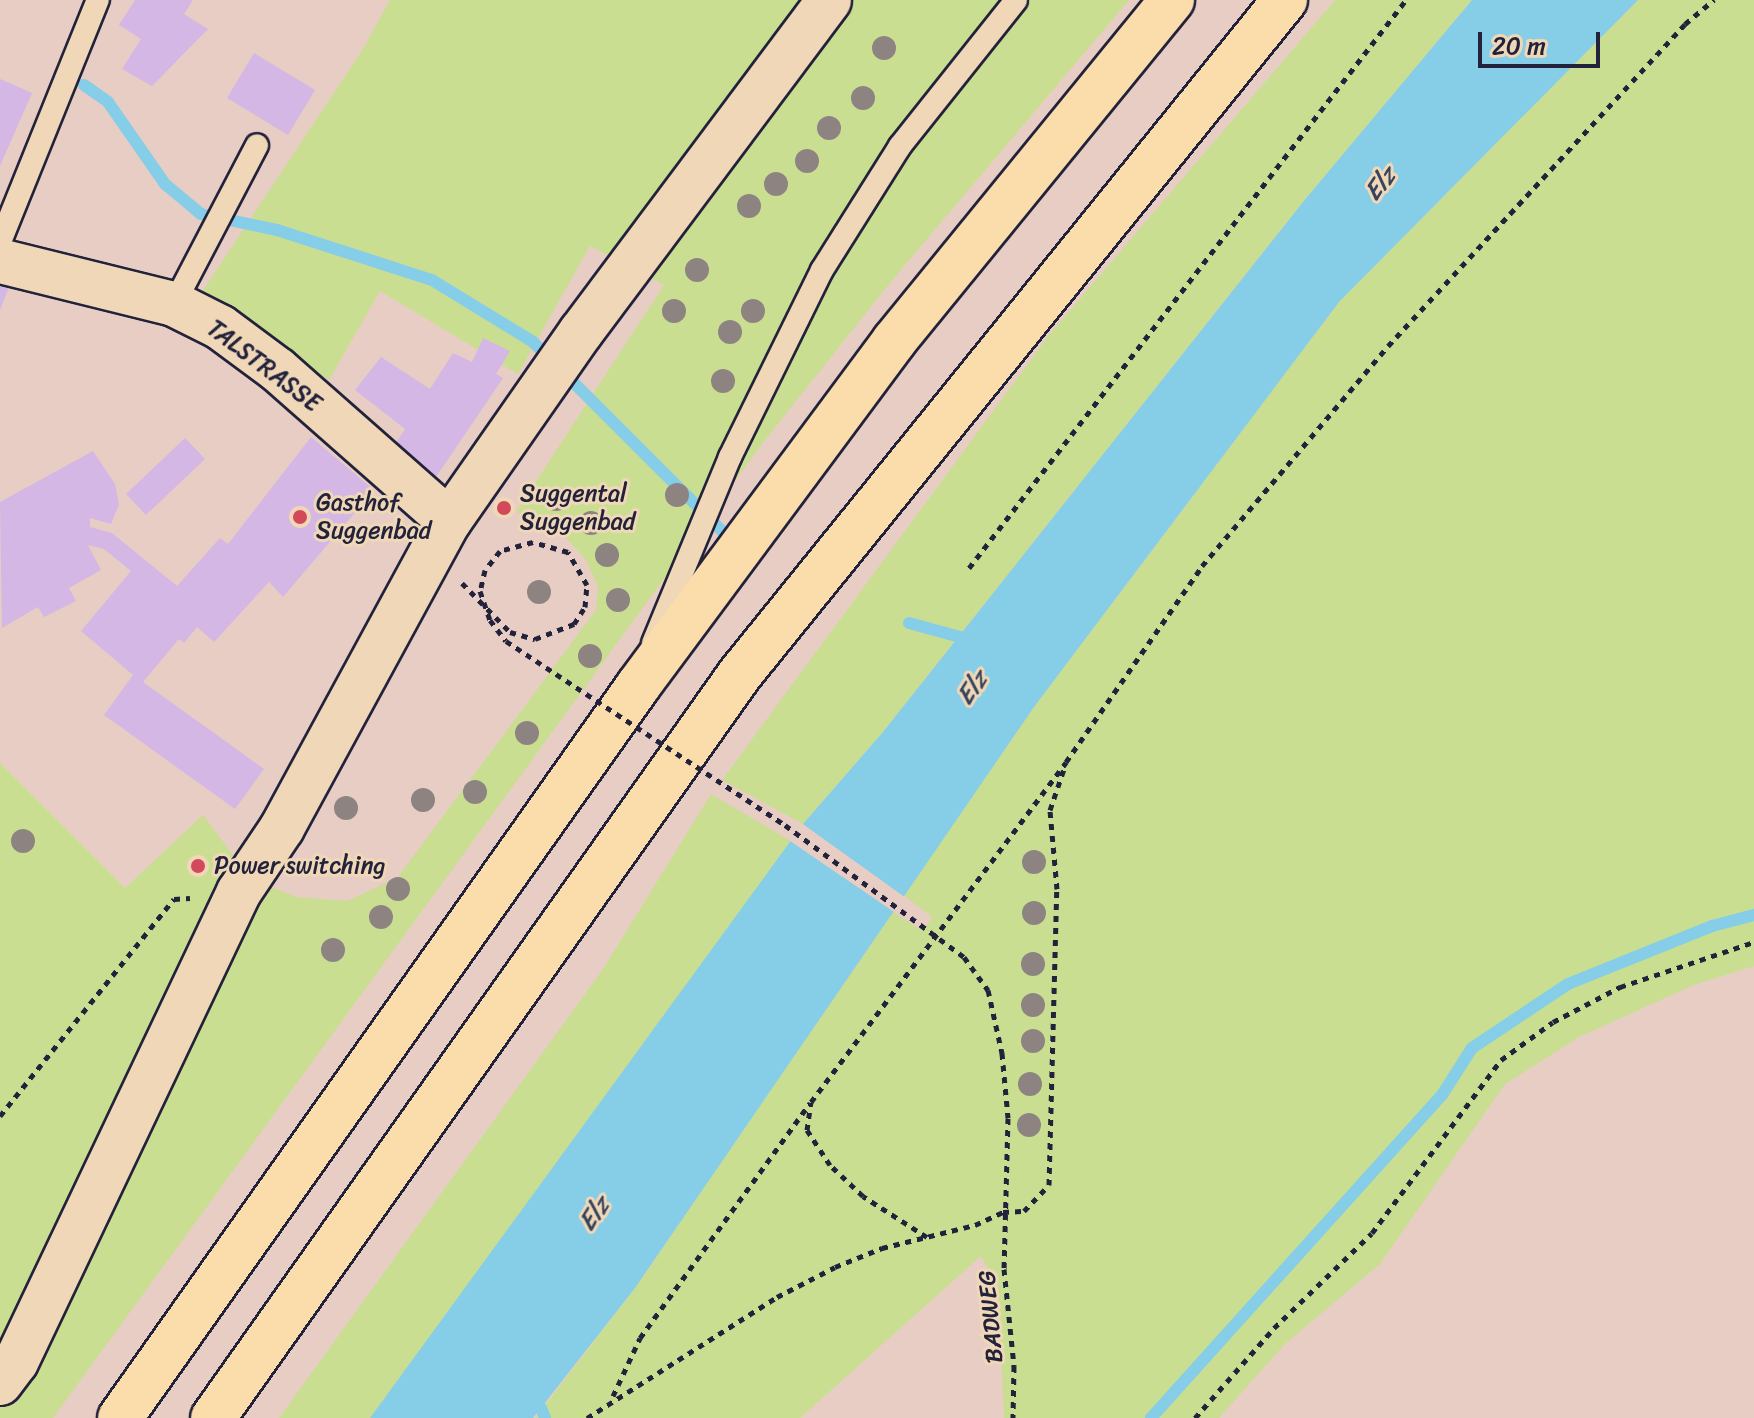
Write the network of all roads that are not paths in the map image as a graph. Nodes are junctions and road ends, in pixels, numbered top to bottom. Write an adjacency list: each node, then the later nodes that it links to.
1 (98, 0): 7 (lane)
2 (829, 0): 10 (street)
3 (1016, 0): 11 (lane)
4 (1172, 0): 11 (highway)
5 (1285, 0): 14 (highway)
6 (257, 145): 9 (lane)
7 (0, 242)
8 (0, 261): 9 (street, TALSTRASSE)
9 (174, 304): 10 (street, TALSTRASSE)
10 (441, 535): 12 (street)
11 (638, 686): 13 (highway)
12 (0, 1383)
13 (120, 1418)
14 (213, 1418)

